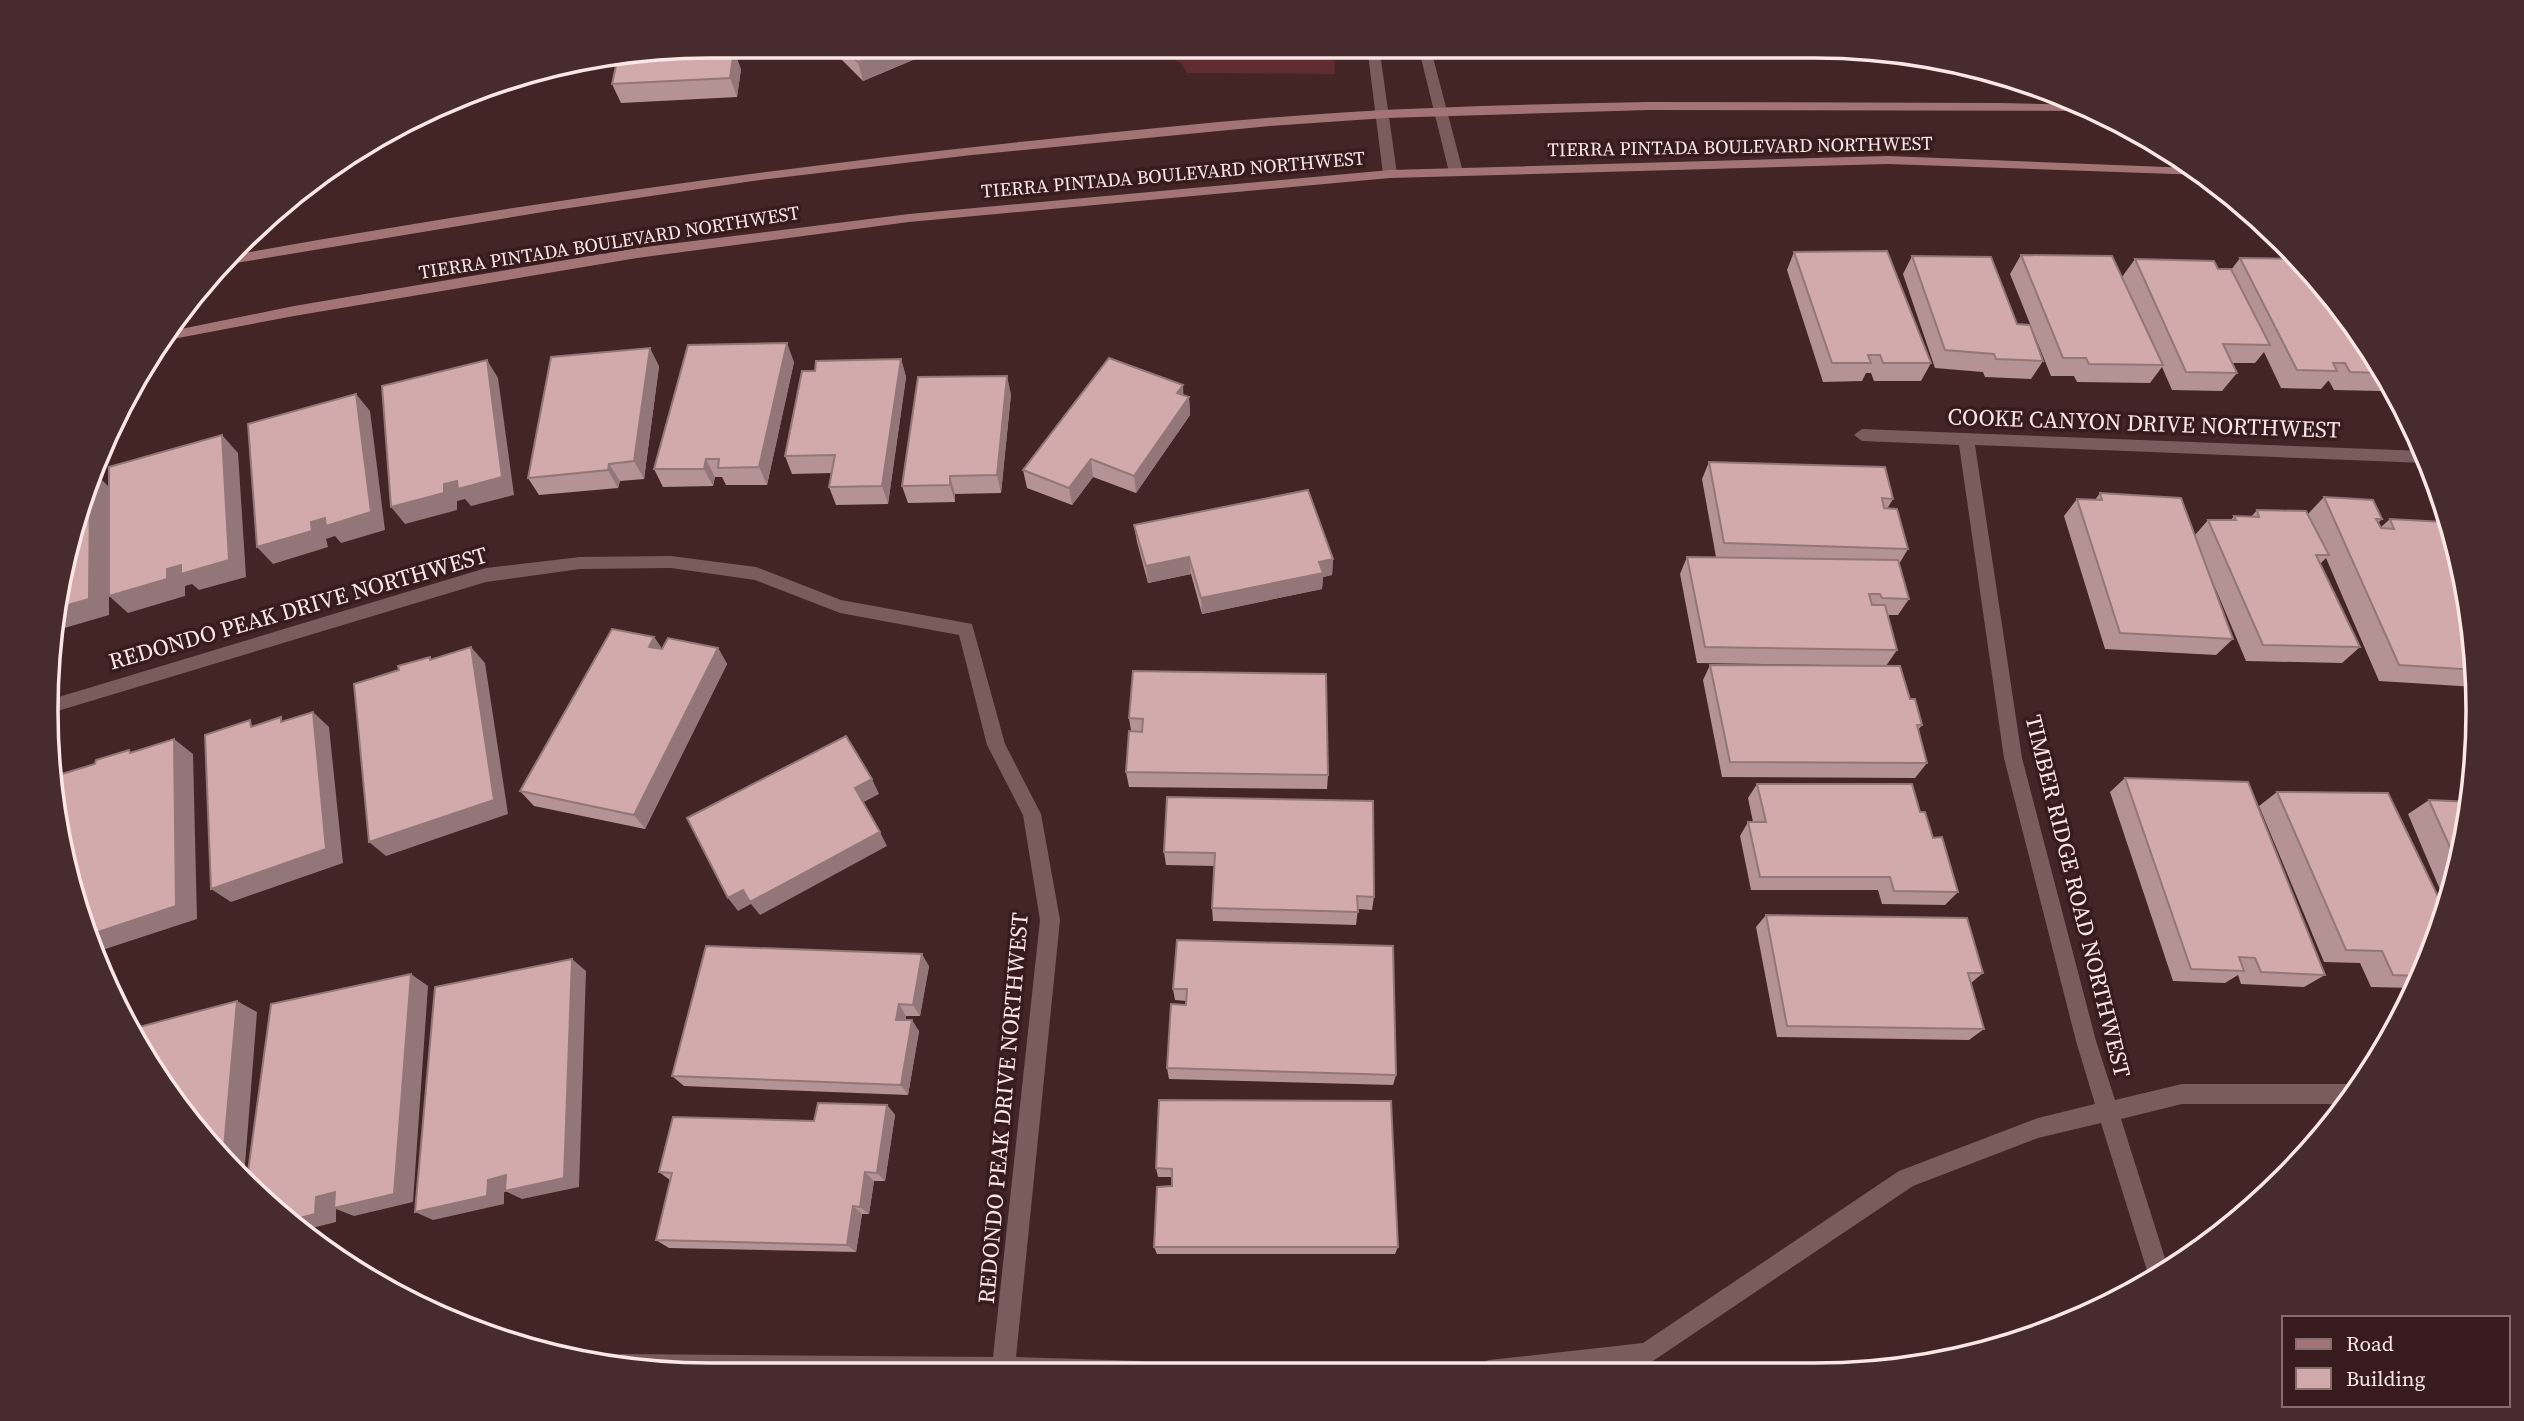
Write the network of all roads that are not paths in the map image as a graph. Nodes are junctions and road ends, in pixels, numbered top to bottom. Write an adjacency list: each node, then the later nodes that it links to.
1 (1374, 58): 5 (street)
2 (1427, 58): 4 (street)
3 (2067, 109): 4 (main road, TIERRA PINTADA BOULEVARD NORTHWEST)
4 (1442, 112): 5 (main road, TIERRA PINTADA BOULEVARD NORTHWEST); 7 (street)
5 (1381, 115): 8 (street); 9 (main road, TIERRA PINTADA BOULEVARD NORTHWEST)
6 (2181, 171): 7 (main road, TIERRA PINTADA BOULEVARD NORTHWEST)
7 (1457, 172): 8 (main road, TIERRA PINTADA BOULEVARD NORTHWEST)
8 (1390, 174): 10 (main road, TIERRA PINTADA BOULEVARD NORTHWEST)
9 (240, 259)
10 (178, 334)
11 (1862, 435): 12 (street, COOKE CANYON DRIVE NORTHWEST)
12 (1966, 439): 13 (street, COOKE CANYON DRIVE NORTHWEST); 16 (street, TIMBER RIDGE ROAD NORTHWEST)
13 (2415, 457)
14 (58, 704): 18 (street, REDONDO PEAK DRIVE NORTHWEST)
15 (2341, 1094): 16 (street)
16 (2107, 1111): 17 (street, TIMBER RIDGE ROAD NORTHWEST); 19 (street)
17 (2156, 1266)
18 (1004, 1363)
19 (1563, 1363)

